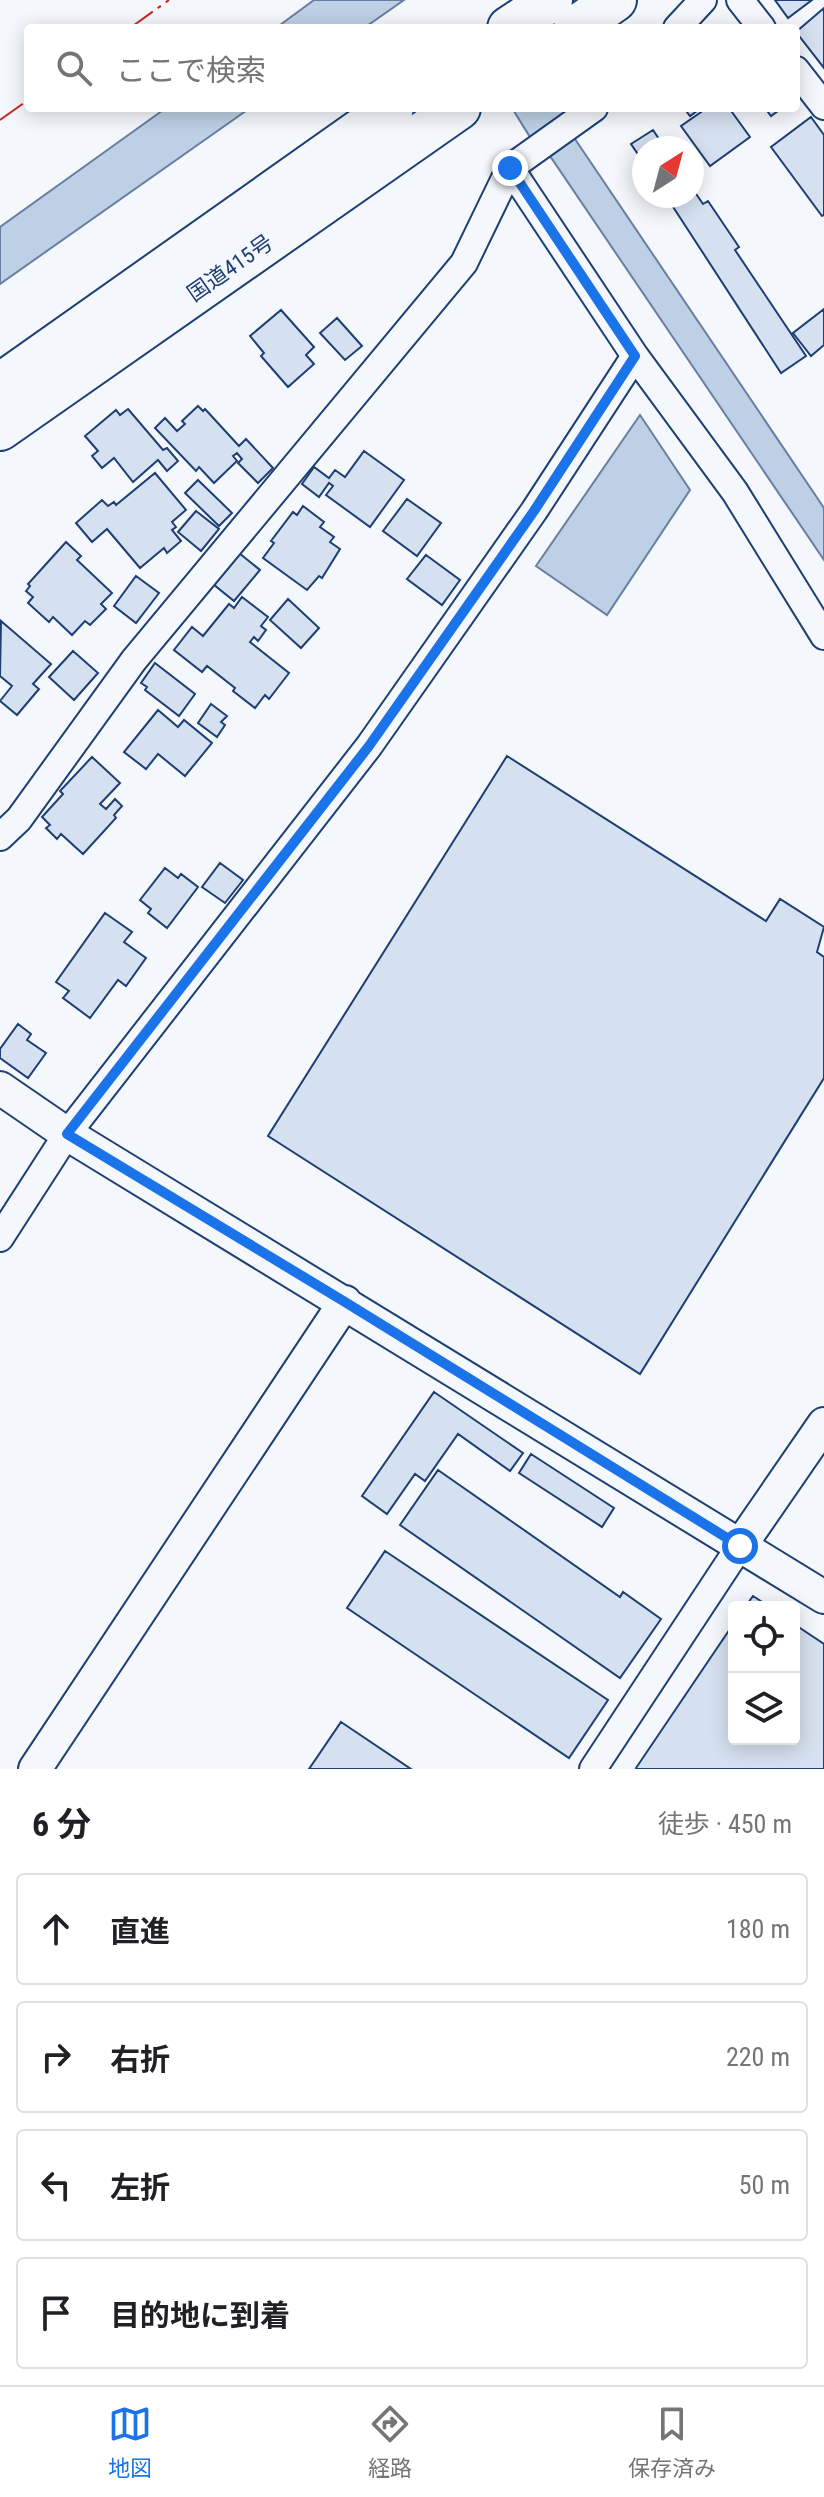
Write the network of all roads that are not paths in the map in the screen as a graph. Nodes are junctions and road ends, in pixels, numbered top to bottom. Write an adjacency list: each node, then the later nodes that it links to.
1 (551, 0): 5 (highway)
2 (615, 0): 6 (highway)
3 (703, 0): 7 (street)
4 (740, 0): 8 (street)
5 (515, 24)
6 (581, 24)
7 (681, 24)
8 (759, 24)
9 (800, 75): 10 (street)
10 (824, 106)
11 (386, 112): 16 (highway, 国道415号)
12 (453, 112): 17 (highway, 国道415号)
13 (588, 112): 14 (street)
14 (510, 168): 15 (street); 19 (street)
15 (635, 356): 18 (street); 21 (street)
16 (0, 385)
17 (0, 429)
18 (824, 636)
19 (0, 837)
20 (0, 1088): 21 (street)
21 (67, 1134): 22 (street); 23 (street)
22 (0, 1238)
23 (345, 1302): 25 (street); 27 (street)
24 (824, 1424): 25 (street)
25 (740, 1546): 26 (street); 28 (street)
26 (824, 1597)
27 (35, 1769)
28 (593, 1769)

